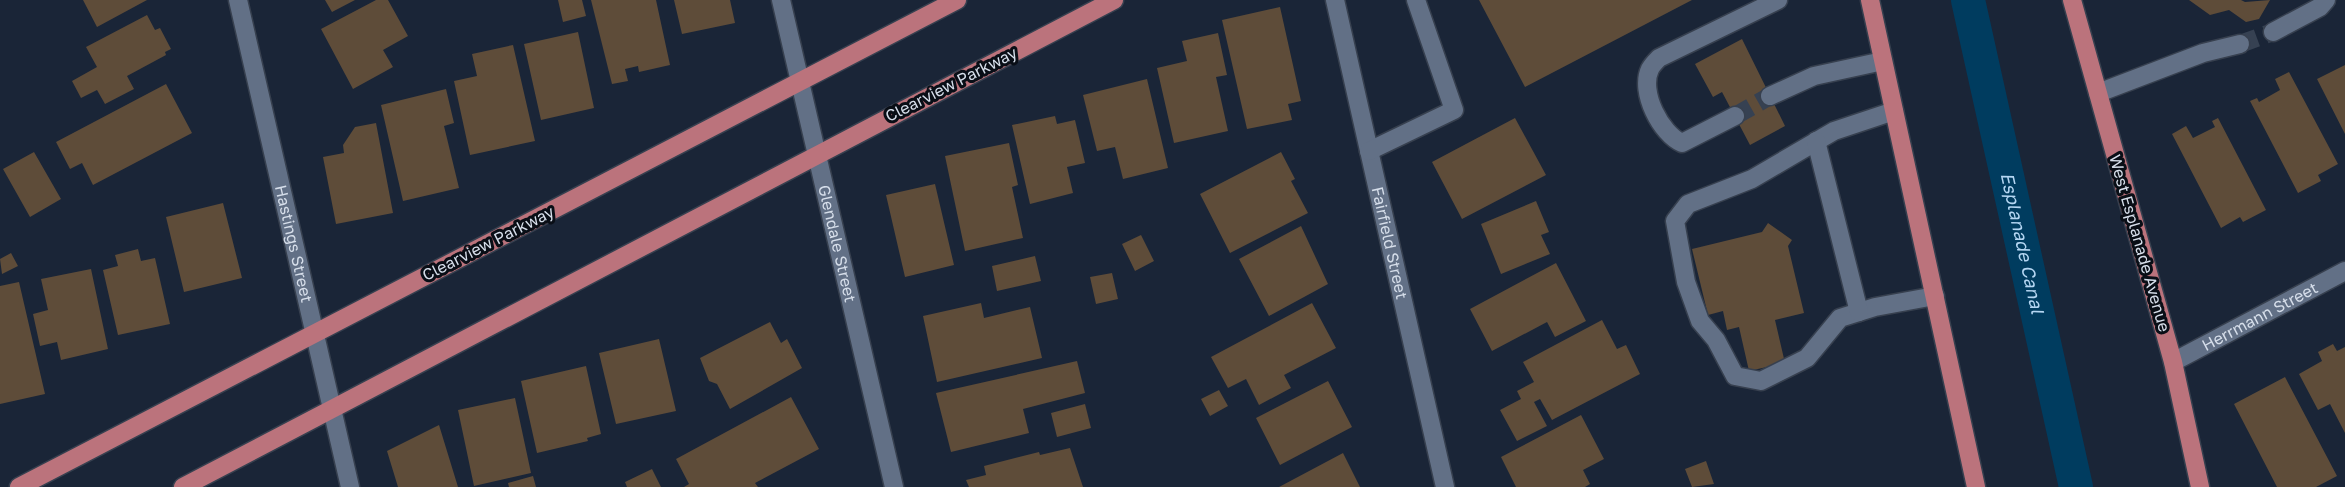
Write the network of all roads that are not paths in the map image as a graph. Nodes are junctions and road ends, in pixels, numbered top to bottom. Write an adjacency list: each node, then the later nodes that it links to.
1 (238, 0): 25 (street, Hastings Street)
2 (782, 0): 14 (street, Glendale Street)
3 (957, 0): 14 (main road, Clearview Parkway)
4 (1114, 0): 21 (main road, Clearview Parkway)
5 (1335, 0): 20 (street, Fairfield Street)
6 (1416, 0): 20 (street)
7 (1778, 0): 18 (street)
8 (1870, 0): 13 (main road)
9 (2072, 0): 15 (main road, West Esplanade Avenue)
10 (2326, 0): 11 (street)
11 (2273, 32)
12 (2240, 44): 15 (street)
13 (1883, 61): 16 (street); 17 (main road)
14 (799, 81): 21 (street, Glendale Street); 25 (main road, Clearview Parkway)
15 (2098, 93): 26 (main road, West Esplanade Avenue)
16 (1770, 96)
17 (1894, 111): 19 (street); 23 (main road)
18 (1735, 116)
19 (1816, 141): 24 (street); 24 (street)
20 (1369, 151): 32 (street, Fairfield Street)
21 (818, 154): 27 (main road, Clearview Parkway); 31 (street, Glendale Street)
22 (2345, 271): 26 (street, Herrmann Street)
23 (1935, 296): 24 (street); 33 (main road)
24 (1859, 312)
25 (315, 333): 27 (street, Hastings Street); 28 (main road, Clearview Parkway)
26 (2173, 362): 34 (main road, West Esplanade Avenue)
27 (332, 409): 29 (main road, Clearview Parkway); 30 (street, Hastings Street)
28 (19, 487)
29 (183, 487)
30 (350, 487)
31 (894, 487)
32 (1445, 487)
33 (1976, 487)
34 (2200, 487)

